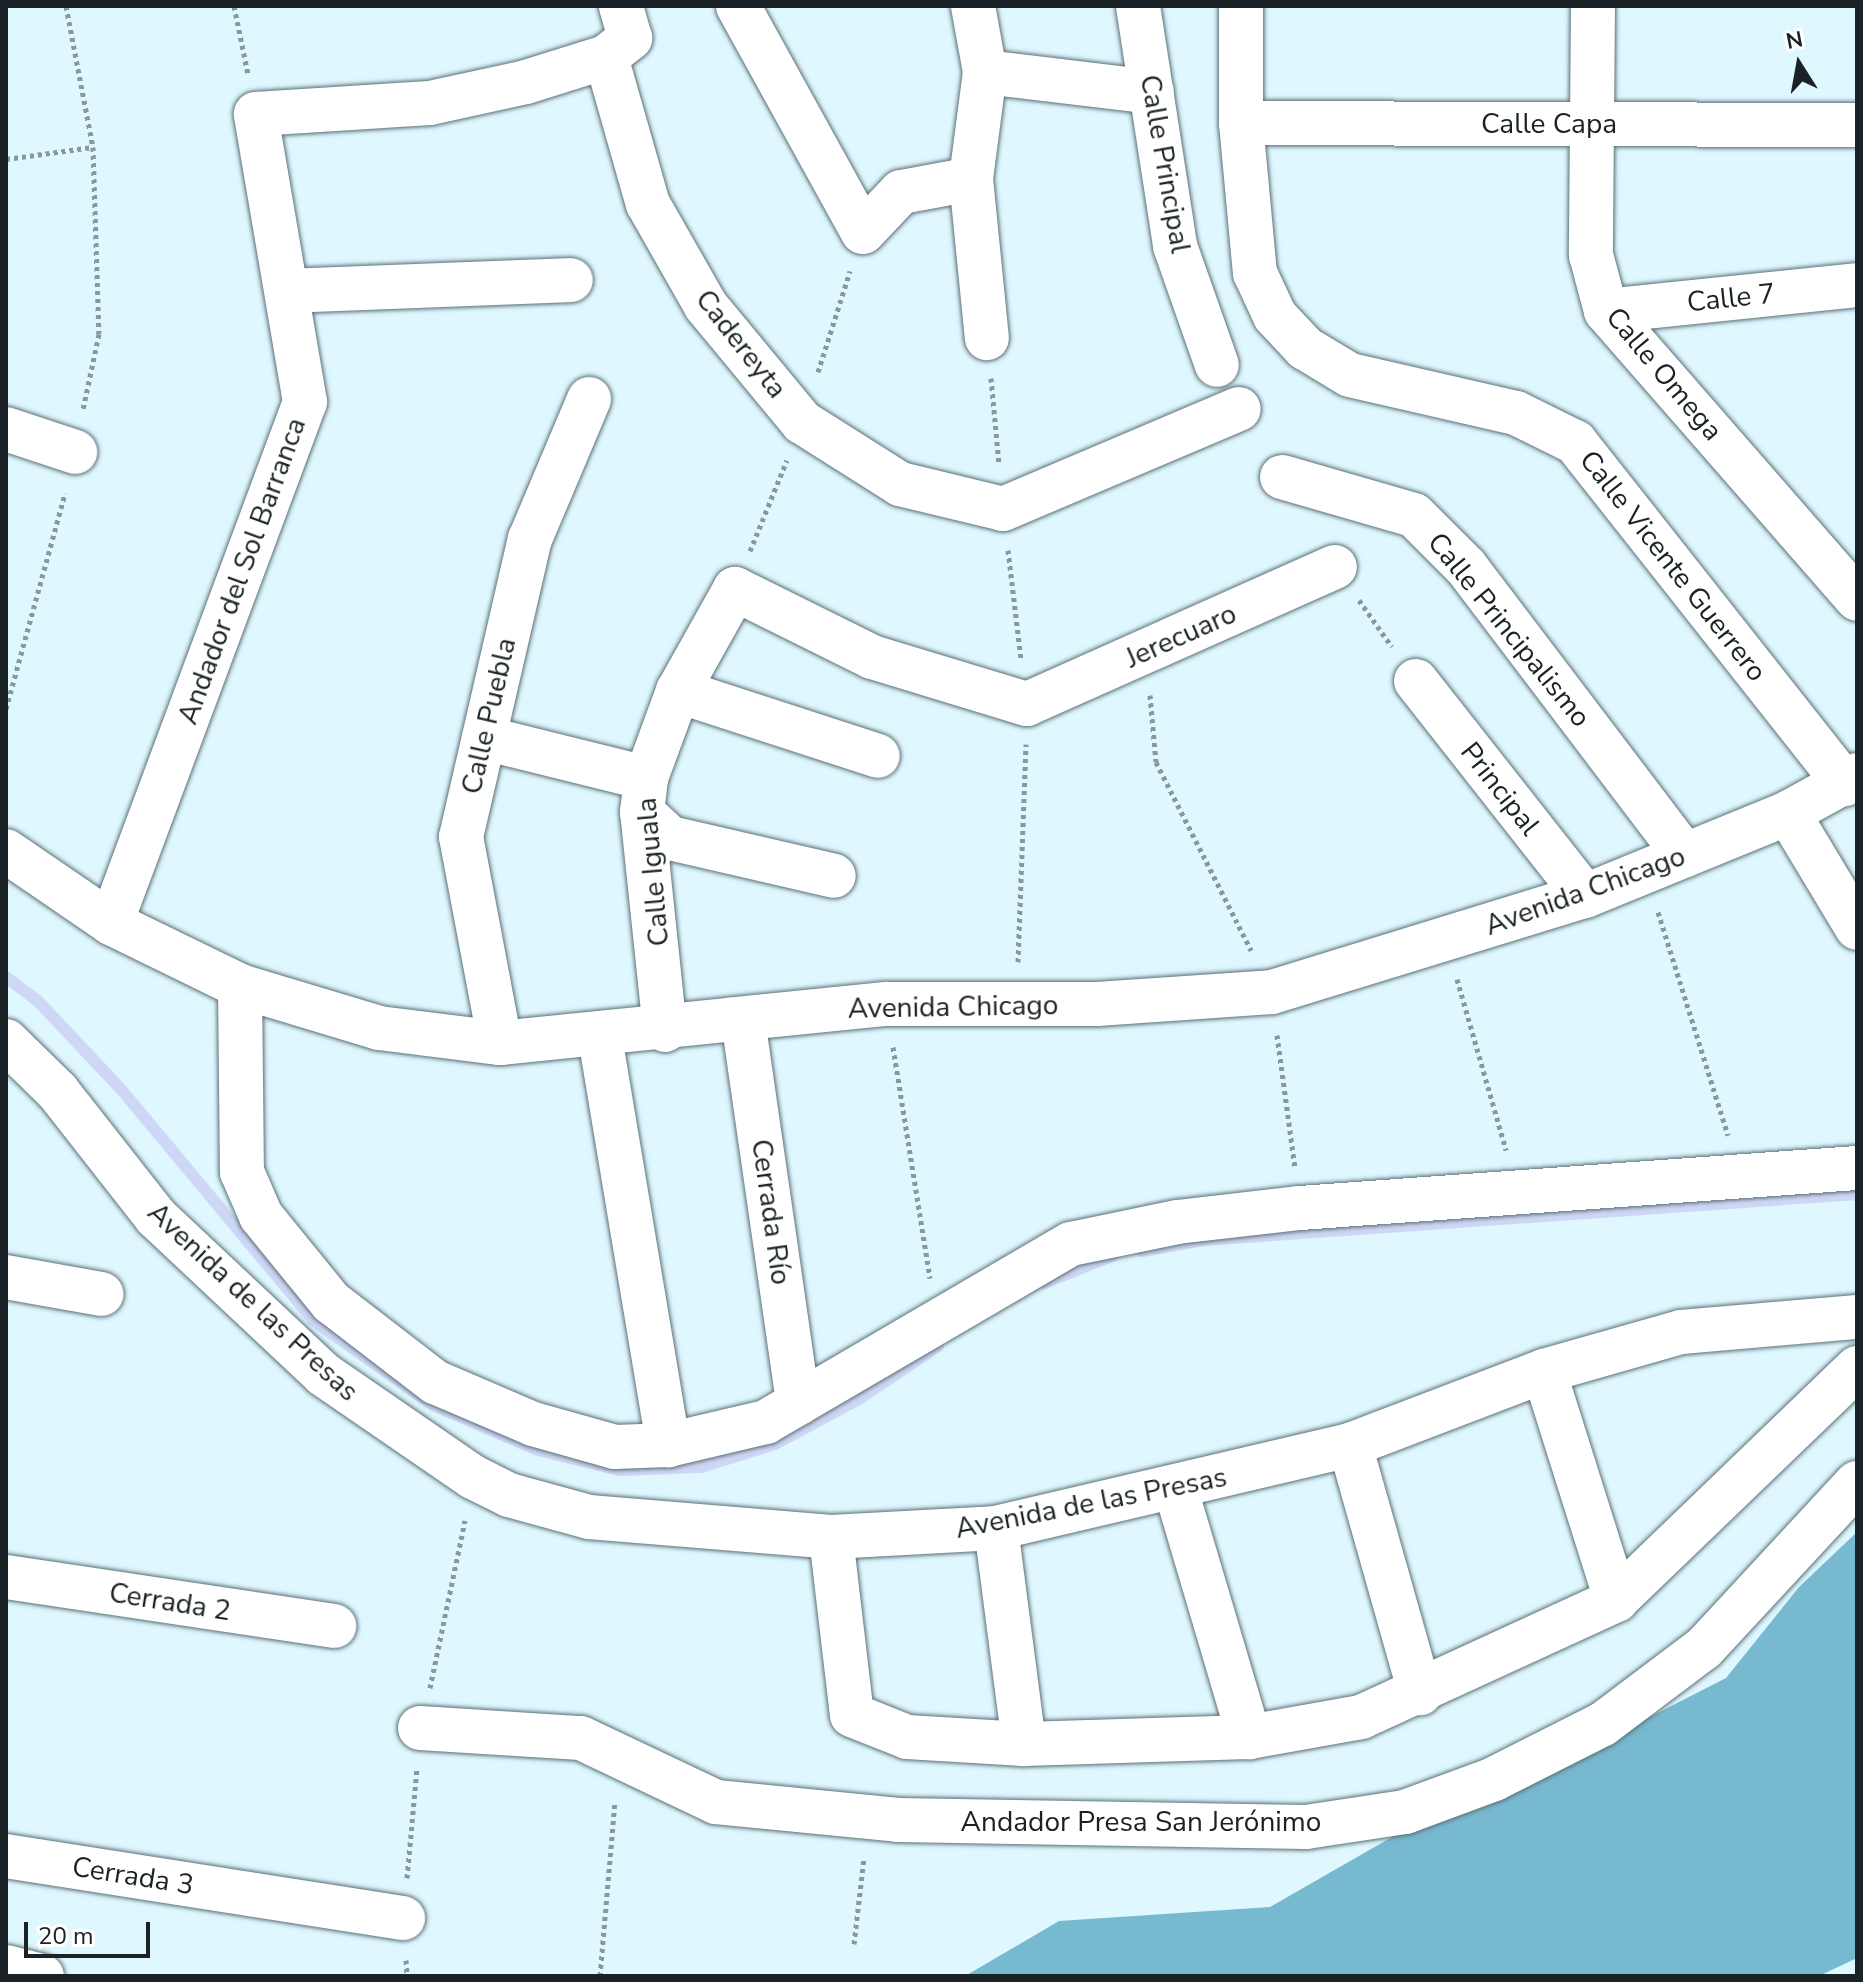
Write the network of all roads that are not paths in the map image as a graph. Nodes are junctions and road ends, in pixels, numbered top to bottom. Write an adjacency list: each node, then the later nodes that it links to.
1 (621, 6): 7 (street)
2 (738, 6): 13 (street)
3 (973, 6): 8 (street)
4 (1138, 6): 9 (street, Calle Principal)
5 (1241, 6): 10 (street, Calle Vicente Guerrero)
6 (1593, 6): 11 (street, Calle Omega)
7 (606, 57): 16 (street, Andador del Sol Barranca); 21 (street, Cadereyta)
8 (985, 72): 9 (street); 13 (street)
9 (1152, 92): 19 (street, Calle Principal)
10 (1241, 123): 11 (street, Calle Capa); 32 (street, Calle Vicente Guerrero)
11 (1589, 125): 12 (street, Calle Capa); 17 (street, Calle Omega)
12 (1857, 125)
13 (971, 179): 18 (street)
14 (571, 280): 16 (street)
15 (1857, 285): 17 (street, Calle 7)
16 (288, 291): 39 (street, Andador del Sol Barranca)
17 (1606, 311): 26 (street, Calle Omega)
18 (987, 338)
19 (1217, 365)
20 (589, 399): 30 (street, Calle Puebla)
21 (1239, 409)
22 (6, 429): 23 (street)
23 (75, 452)
24 (1282, 477): 36 (street, Calle Principalismo)
25 (1335, 567): 29 (street, Jerecuaro)
26 (1852, 583)
27 (1416, 681): 38 (street, Principal)
28 (678, 691): 29 (street, Calle Iguala); 31 (street); 33 (street, Calle Iguala)
29 (1027, 704)
30 (484, 738): 33 (street); 46 (street, Calle Puebla)
31 (878, 756)
32 (1851, 779): 34 (street, Avenida Chicago)
33 (644, 795): 37 (street); 43 (street, Calle Iguala)
34 (1788, 813): 36 (street, Avenida Chicago); 40 (street)
35 (6, 851): 39 (street, Avenida Chicago)
36 (1685, 855): 38 (street, Avenida Chicago)
37 (834, 876)
38 (1585, 896): 42 (street, Avenida Chicago)
39 (111, 923): 41 (street, Avenida Chicago)
40 (1857, 928)
41 (240, 986): 46 (street, Avenida Chicago); 54 (street)
42 (743, 1020): 43 (street, Avenida Chicago); 53 (street, Cerrada Río)
43 (665, 1030): 44 (street, Avenida Chicago)
44 (600, 1037): 46 (street, Avenida Chicago); 54 (street)
45 (6, 1041): 59 (street, Avenida de las Presas)
46 (500, 1043)
47 (1857, 1168): 53 (street)
48 (6, 1277): 49 (street)
49 (101, 1294)
50 (1857, 1317): 52 (street, Avenida de las Presas)
51 (1857, 1368): 61 (street)
52 (1544, 1371): 55 (street, Avenida de las Presas); 61 (street)
53 (798, 1403): 54 (street)
54 (668, 1445)
55 (1350, 1445): 57 (street, Avenida de las Presas); 63 (street)
56 (1857, 1483): 64 (street, Andador Presa San Jerónimo)
57 (1176, 1490): 58 (street, Avenida de las Presas); 65 (street)
58 (996, 1528): 59 (street, Avenida de las Presas); 66 (street)
59 (831, 1537): 66 (street)
60 (6, 1577): 62 (street, Cerrada 2)
61 (1616, 1600): 63 (street)
62 (334, 1626)
63 (1420, 1693): 65 (street)
64 (420, 1728)
65 (1249, 1737): 66 (street)
66 (1024, 1744)
67 (6, 1856): 68 (street, Cerrada 3)
68 (403, 1918)
69 (6, 1967): 70 (street)
70 (42, 1976)

